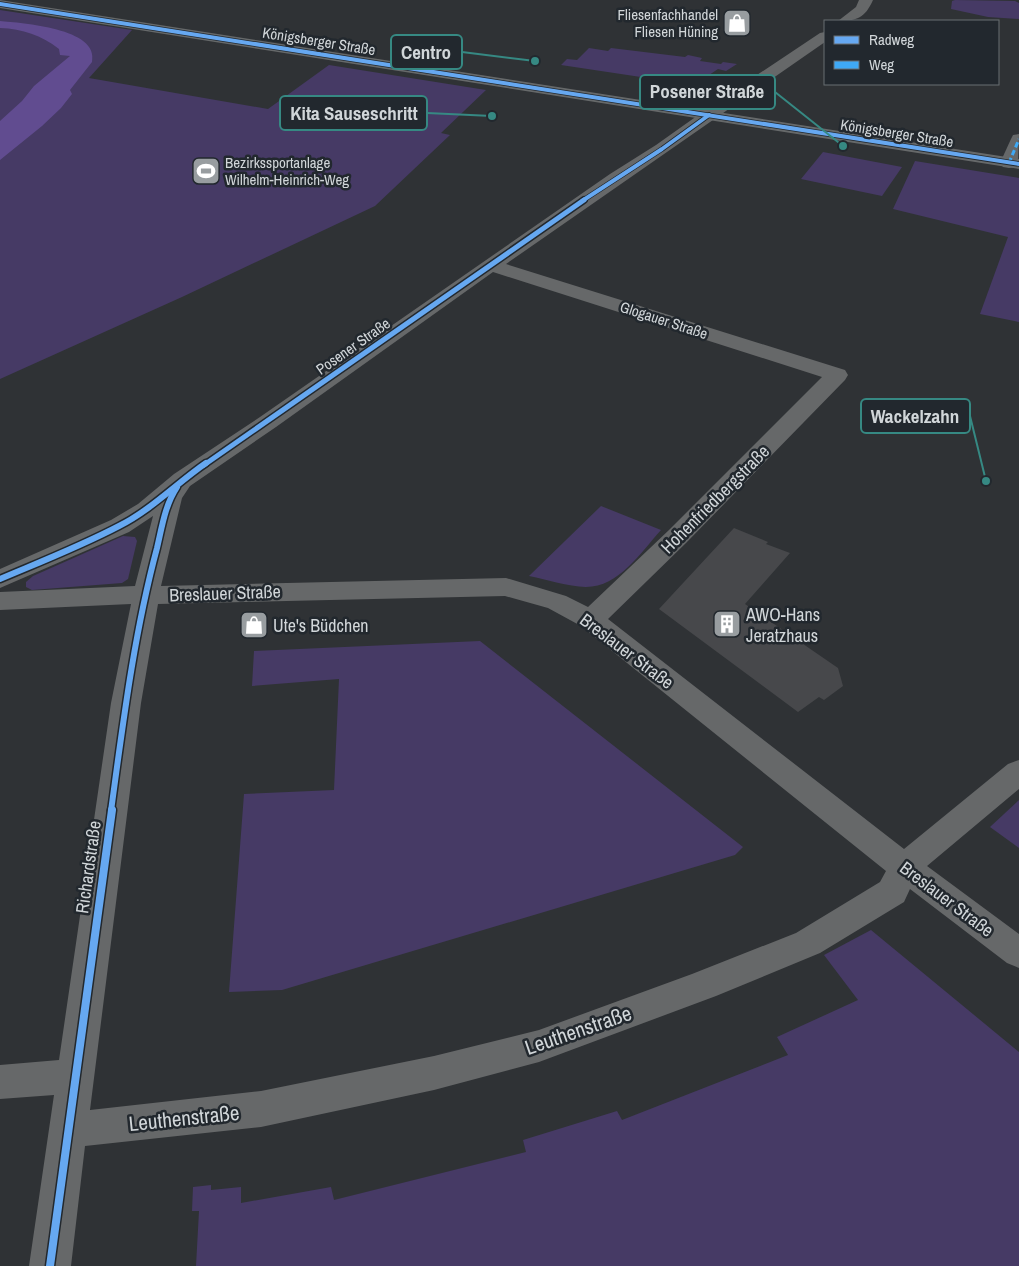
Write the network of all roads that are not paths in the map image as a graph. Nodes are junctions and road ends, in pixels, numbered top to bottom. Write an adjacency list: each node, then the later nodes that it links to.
1 (866, 0): 3 (street)
2 (0, 4): 5 (main road, Königsberger Straße)
3 (846, 20)
4 (824, 37): 5 (street, Posener Straße)
5 (709, 115): 7 (main road, Königsberger Straße); 8 (street, Posener Straße)
6 (1019, 139): 7 (street)
7 (1014, 163)
8 (490, 265): 9 (street, Glogauer Straße); 10 (street, Posener Straße)
9 (837, 375): 14 (street, Hohenfriedbergstraße)
10 (183, 479): 11 (street, Posener Straße); 12 (street, Richardstraße)
11 (0, 579)
12 (146, 596): 13 (street, Breslauer Straße); 14 (street, Breslauer Straße); 18 (street, Richardstraße)
13 (0, 601)
14 (592, 620): 16 (street, Breslauer Straße)
15 (1019, 772): 16 (street, Leuthenstraße)
16 (904, 867): 17 (street, Breslauer Straße); 20 (street, Leuthenstraße)
17 (1019, 953)
18 (75, 1076): 19 (street); 20 (street, Richardstraße)
19 (0, 1082)
20 (69, 1130): 21 (street, Richardstraße)
21 (50, 1266)

